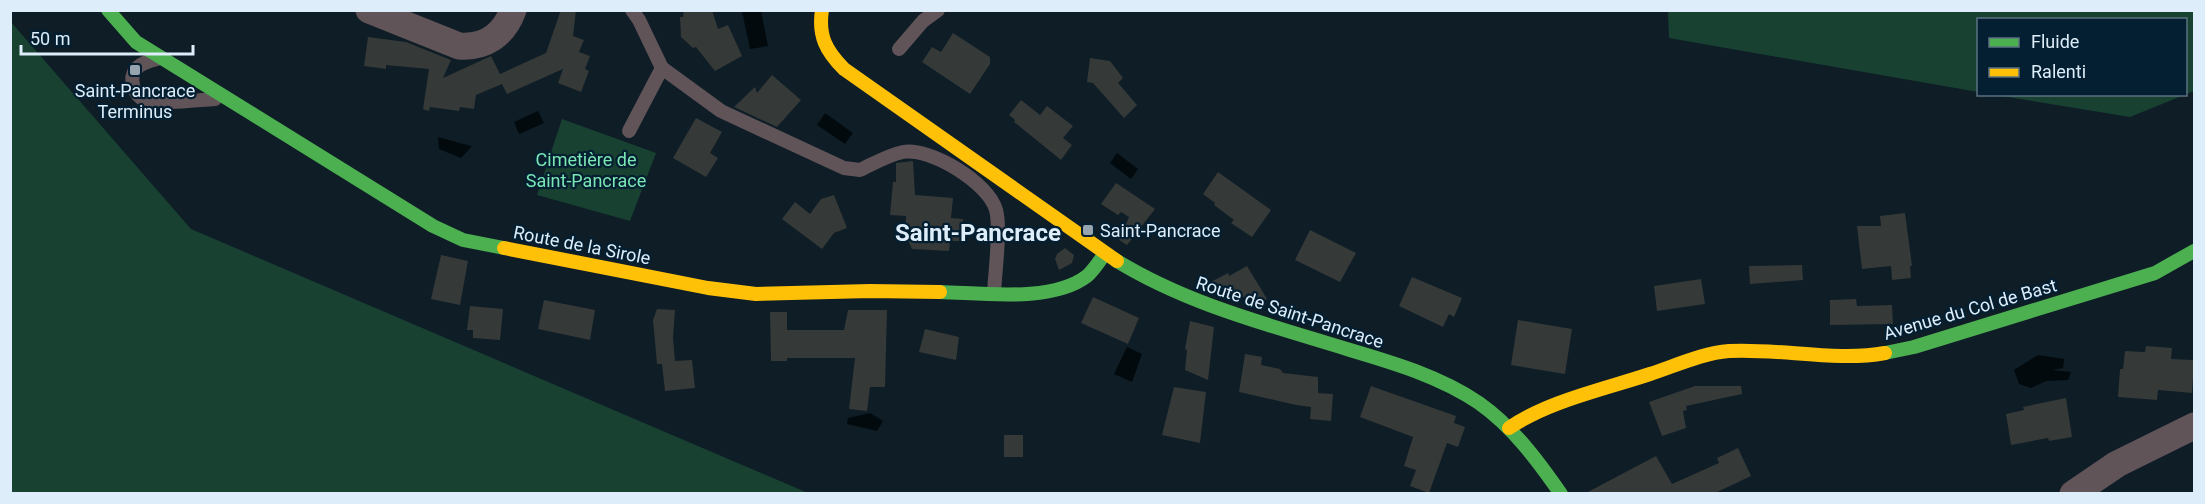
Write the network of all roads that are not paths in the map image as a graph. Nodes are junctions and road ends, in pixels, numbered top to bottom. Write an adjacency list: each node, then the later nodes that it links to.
1 (108, 10): 8 (street, Route de la Sirole)
2 (369, 10): 3 (street)
3 (513, 10)
4 (632, 10): 9 (lane)
5 (822, 10): 13 (street, Route de Saint-Pancrace)
6 (938, 10): 7 (lane)
7 (899, 49)
8 (163, 58): 10 (street, Route de la Sirole); 10 (lane)
9 (662, 68): 11 (lane); 14 (lane)
10 (229, 98): 14 (street, Route de la Sirole)
11 (629, 131)
12 (2194, 251): 16 (street, Avenue du Col de Bast)
13 (1105, 254): 14 (street, Route de la Sirole); 16 (street, Route de Saint-Pancrace)
14 (994, 294)
15 (2194, 426): 18 (street)
16 (1509, 428): 17 (street, Route de Saint-Pancrace)
17 (1561, 494)
18 (2073, 494)

